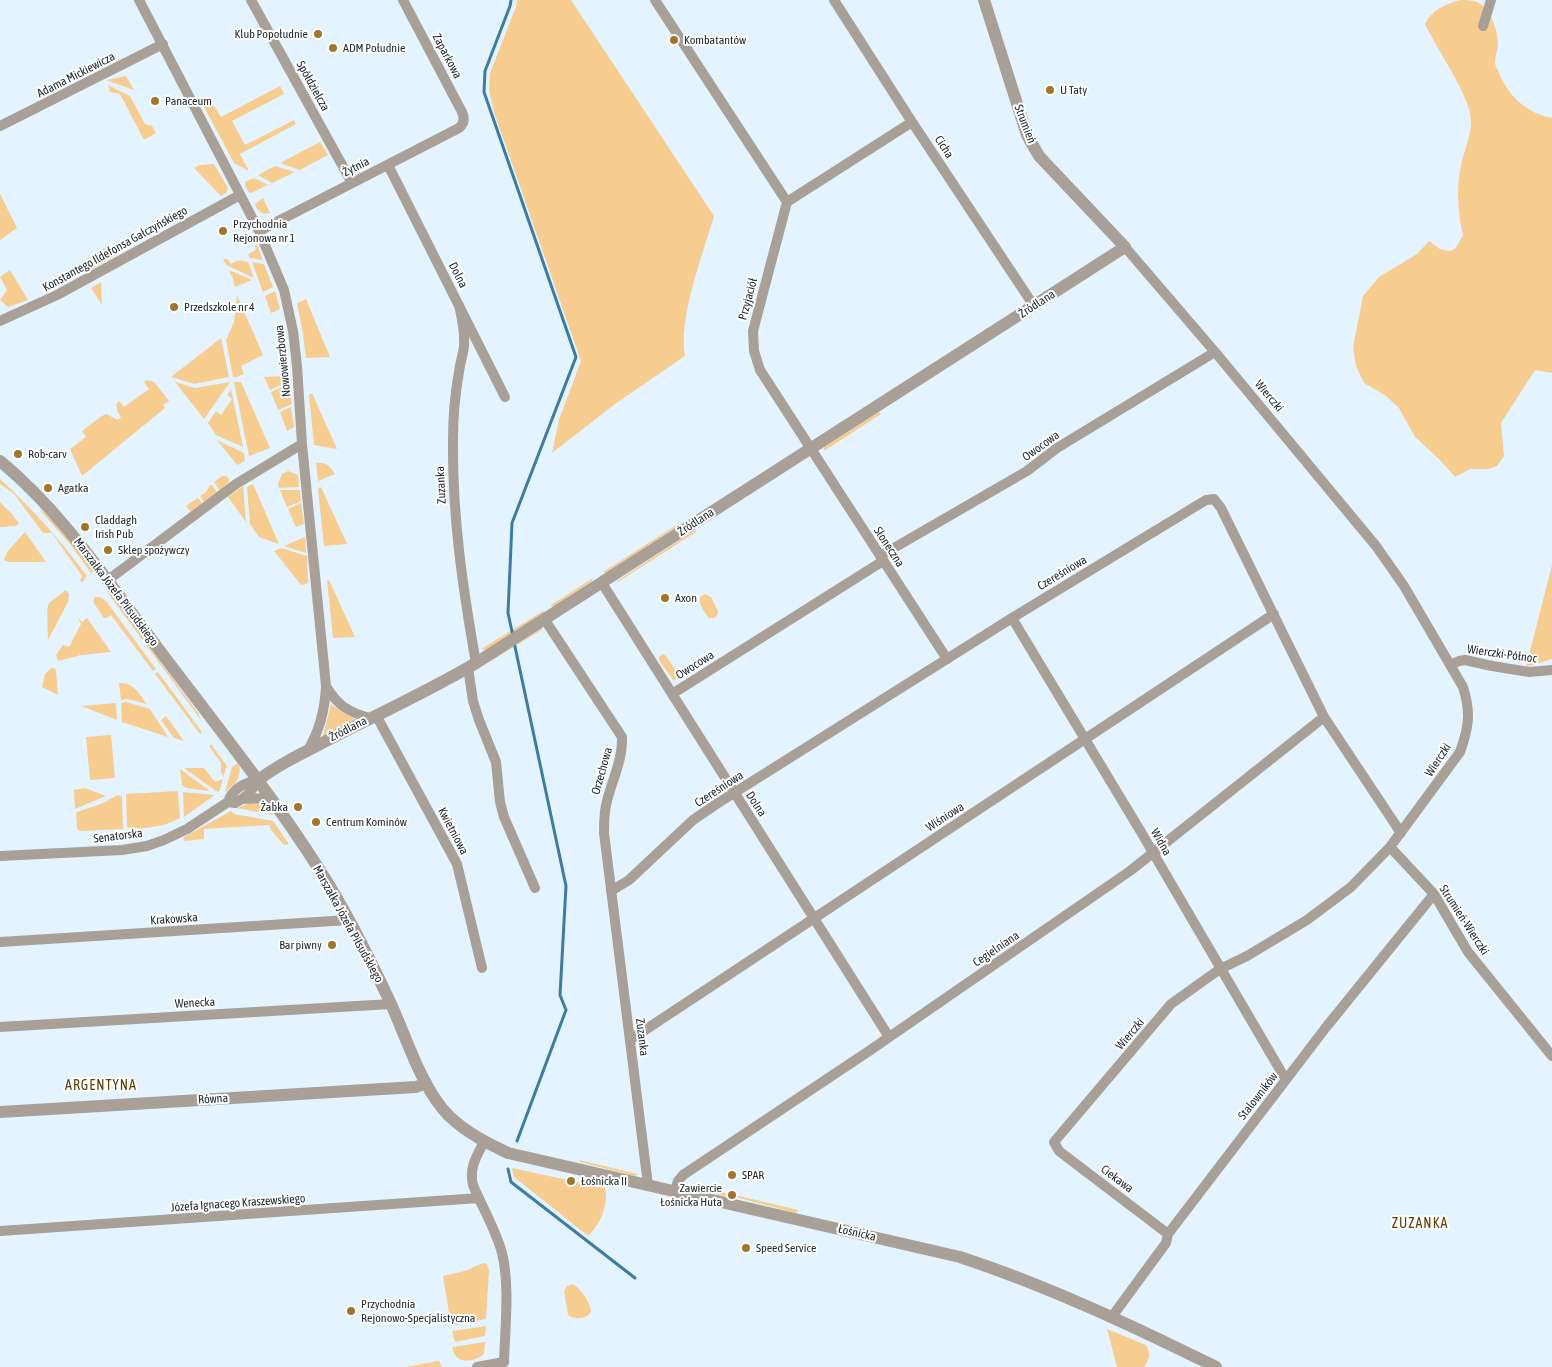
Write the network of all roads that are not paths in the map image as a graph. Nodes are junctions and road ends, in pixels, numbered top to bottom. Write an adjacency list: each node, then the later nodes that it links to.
1 (139, 0): 9 (street, Nowowierzbowa)
2 (251, 0): 14 (street, Spółdzielcza)
3 (655, 0): 16 (street)
4 (834, 0): 10 (street, Cicha)
5 (984, 0): 18 (street, Strumień)
6 (1491, 0): 8 (street)
7 (405, 1): 11 (street, Zaparkowa)
8 (1483, 26)
9 (163, 44): 12 (street, Adama Mickiewicza); 15 (street, Nowowierzbowa)
10 (912, 122): 16 (street); 20 (street, Cicha)
11 (462, 125): 13 (street, Żytnia)
12 (0, 126)
13 (388, 165): 14 (street, Żytnia); 19 (street, Dolna)
14 (352, 184): 17 (street, Żytnia)
15 (240, 194): 17 (street, Nowowierzbowa); 21 (street, Konstantego Ildefonsa Gałczyńskiego)
16 (786, 202): 25 (street, Przyjaciół)
17 (259, 231): 24 (street, Nowowierzbowa)
18 (1126, 247): 20 (street, Źródlana); 22 (street, Wierczki)
19 (459, 304): 23 (street, Dolna); 35 (street, Zuzanka)
20 (1034, 306): 25 (street, Źródlana)
21 (0, 321)
22 (1216, 352): 27 (street, Owocowa); 34 (street, Wierczki)
23 (505, 397)
24 (302, 444): 28 (street); 37 (street, Nowowierzbowa)
25 (810, 449): 27 (street, Słoneczna); 29 (street, Źródlana)
26 (0, 461): 28 (street, Marszałka Józefa Piłsudskiego)
27 (882, 558): 33 (street, Słoneczna); 38 (street, Owocowa)
28 (108, 580): 43 (street, Marszałka Józefa Piłsudskiego)
29 (602, 583): 32 (street, Źródlana); 38 (street, Dolna)
30 (1274, 614): 31 (street, Czereśniowa); 40 (street, Czereśniowa); 41 (street, Wiśniowa)
31 (1012, 618): 33 (street, Czereśniowa); 41 (street, Widna)
32 (545, 620): 35 (street, Źródlana); 53 (street, Orzechowa)
33 (947, 659): 44 (street, Czereśniowa)
34 (1450, 665): 36 (street, Wierczki-Północ); 48 (street, Wierczki)
35 (472, 666): 39 (street, Źródlana); 52 (street, Zuzanka)
36 (1552, 670)
37 (326, 686): 39 (street); 42 (street, Nowowierzbowa)
38 (672, 694): 44 (street, Dolna)
39 (373, 716): 42 (street, Źródlana); 58 (street, Kwietniowa)
40 (1324, 717): 48 (street, Czereśniowa); 50 (street, Cegielniana)
41 (1085, 739): 50 (street, Widna); 55 (street, Wiśniowa)
42 (308, 750): 43 (street, Źródlana)
43 (257, 781): 45 (street, Marszałka Józefa Piłsudskiego); 46 (street); 47 (street, Senatorska)
44 (734, 793): 53 (street, Czereśniowa); 55 (street, Dolna)
45 (270, 798): 46 (street, Senatorska); 56 (street, Marszałka Józefa Piłsudskiego)
46 (242, 799): 47 (street, Senatorska)
47 (228, 802): 51 (street, Senatorska)
48 (1401, 833): 49 (street, Wierczki)
49 (1390, 847): 54 (street, Strumień-Wierczki); 59 (street, Wierczki)
50 (1153, 854): 59 (street, Widna); 62 (street, Cegielniana)
51 (0, 856)
52 (535, 888)
53 (611, 891): 63 (street, Zuzanka)
54 (1434, 894): 64 (street, Strumień-Wierczki); 65 (street, Stalowników)
55 (814, 918): 62 (street, Dolna); 63 (street, Wiśniowa)
56 (349, 920): 57 (street, Krakowska); 60 (street, Marszałka Józefa Piłsudskiego)
57 (0, 942)
58 (482, 968)
59 (1220, 969): 65 (street, Widna); 69 (street, Wierczki)
60 (390, 1004): 61 (street, Wenecka); 66 (street, Marszałka Józefa Piłsudskiego)
61 (0, 1027)
62 (889, 1037): 71 (street, Cegielniana)
63 (630, 1040): 70 (street, Zuzanka)
64 (1552, 1056)
65 (1286, 1080): 74 (street, Stalowników)
66 (426, 1083): 67 (street, Równa); 68 (street, Marszałka Józefa Piłsudskiego)
67 (0, 1112)
68 (484, 1142): 70 (street, Łośnicka); 72 (street)
69 (1054, 1142): 74 (street, Ciekawa)
70 (648, 1185): 71 (street, Łośnicka)
71 (675, 1190): 75 (street, Łośnicka)
72 (479, 1198): 73 (street, Józefa Ignacego Kraszewskiego); 76 (street)
73 (0, 1231)
74 (1168, 1234): 75 (street, Stalowników)
75 (1111, 1318): 77 (street, Łośnicka)
76 (478, 1367)
77 (1216, 1367)

